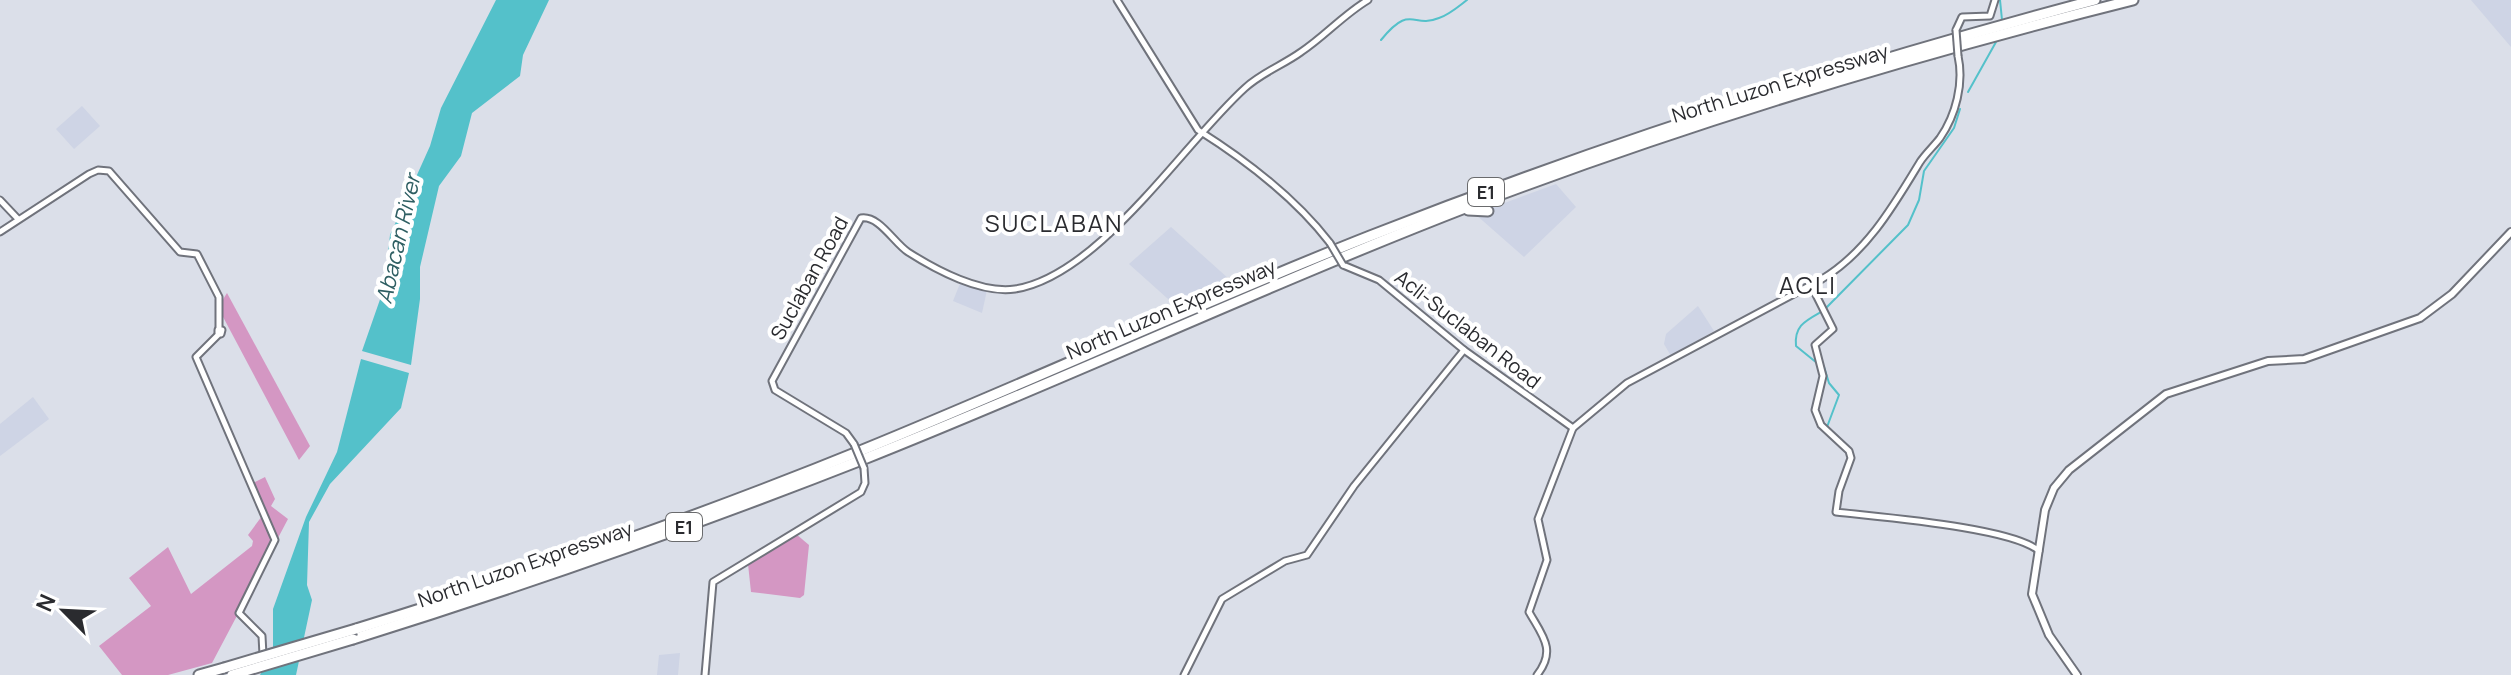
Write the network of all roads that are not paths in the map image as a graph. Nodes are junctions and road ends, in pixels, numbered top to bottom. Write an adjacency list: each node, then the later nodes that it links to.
1 (1117, 0): 7 (street)
2 (1368, 0): 7 (street)
3 (1995, 0): 18 (street, bridge)
4 (2095, 0): 6 (highway, North Luzon Expressway / E1)
5 (2133, 0): 6 (highway, North Luzon Expressway / E1)
6 (1987, 34): 8 (highway, North Luzon Expressway / E1); 16 (highway, North Luzon Expressway / E1)
7 (1202, 133): 21 (street, Acli-Suclaban Road, bridge); 28 (street, Suclaban Road, bridge)
8 (1622, 153): 9 (highway); 14 (highway, North Luzon Expressway / E1)
9 (1546, 187)
10 (0, 200): 12 (street)
11 (1488, 211): 14 (highway)
12 (18, 219): 13 (street); 27 (street)
13 (0, 232)
14 (1404, 232): 24 (highway, North Luzon Expressway / E1)
15 (2511, 232): 23 (main road)
16 (1313, 260): 17 (highway); 20 (highway, North Luzon Expressway / E1)
17 (1228, 284)
18 (1811, 285): 22 (street); 23 (street)
19 (1180, 307): 20 (highway)
20 (1125, 338): 24 (highway, North Luzon Expressway / E1)
21 (1464, 350): 22 (street, Acli-Suclaban Road); 29 (street)
22 (1573, 428): 30 (street)
23 (2040, 552): 31 (main road)
24 (355, 634): 25 (highway, North Luzon Expressway / E1, bridge)
25 (228, 672): 26 (highway, North Luzon Expressway / E1)
26 (199, 675)
27 (258, 675)
28 (705, 675)
29 (1184, 675)
30 (1537, 675)
31 (2077, 675)

